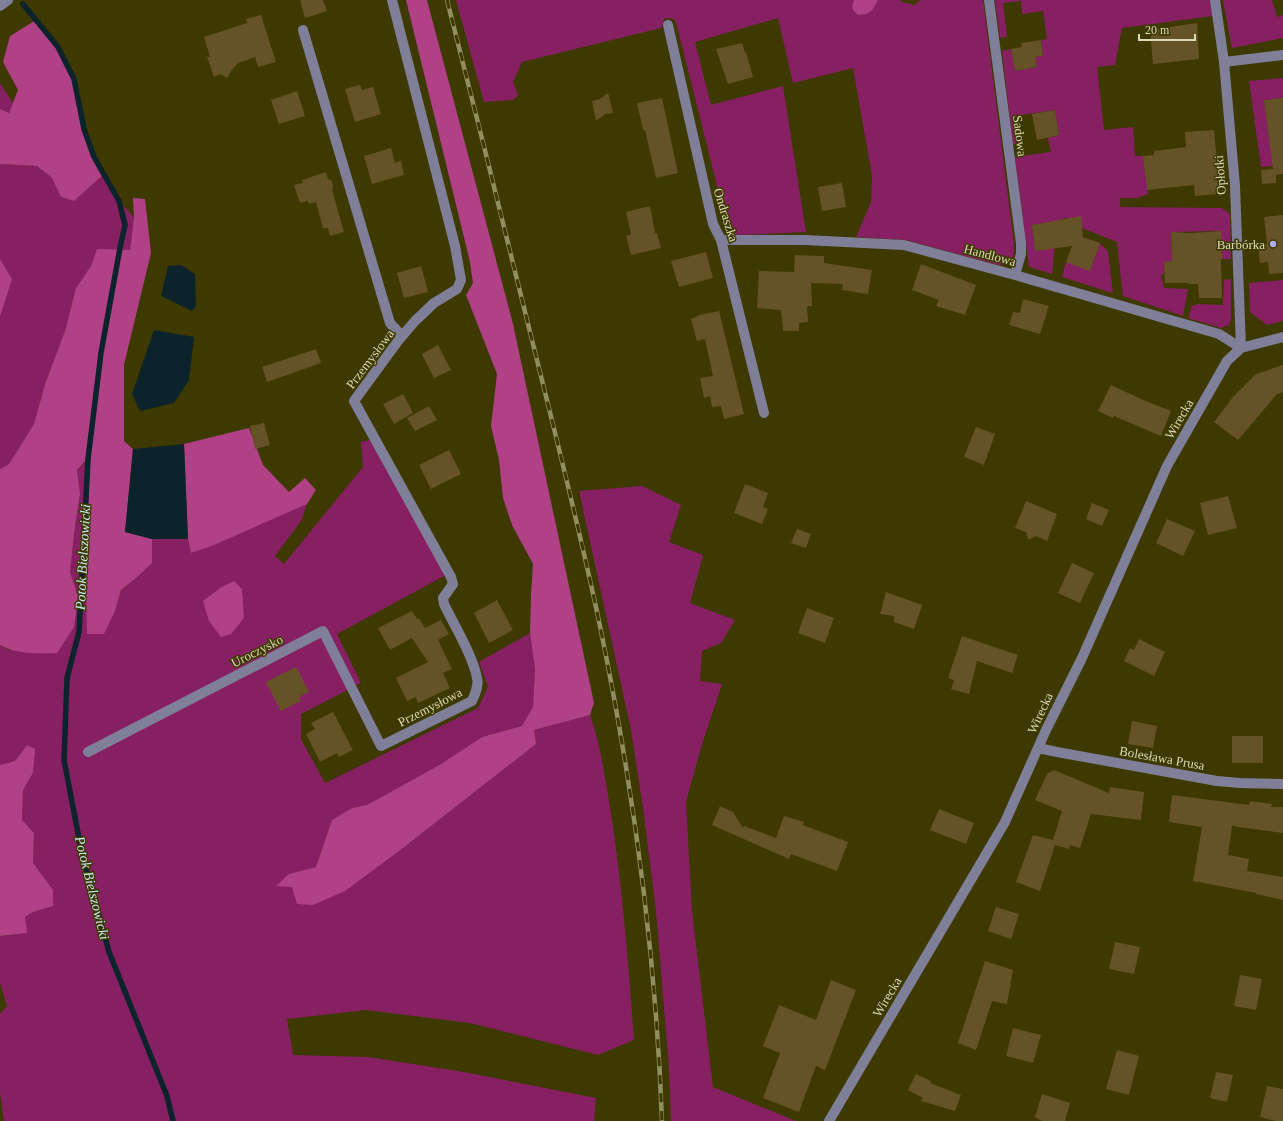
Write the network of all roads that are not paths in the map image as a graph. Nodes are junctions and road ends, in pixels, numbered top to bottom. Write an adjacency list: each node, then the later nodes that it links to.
1 (8, 0): 5 (street)
2 (392, 0): 12 (street, Przemysłowa)
3 (989, 0): 11 (street, Sadowa)
4 (1215, 0): 9 (street, Opłotki)
5 (0, 6)
6 (668, 25): 10 (street, Ondraszka)
7 (303, 30): 12 (street)
8 (1283, 55): 9 (street)
9 (1224, 62): 14 (street, Opłotki)
10 (721, 240): 11 (street, Handlowa); 15 (street, Ondraszka)
11 (1015, 275): 14 (street, Handlowa)
12 (402, 336): 16 (street, Przemysłowa)
13 (1283, 337): 14 (street, Wirecka)
14 (1241, 348): 17 (street, Wirecka)
15 (764, 413)
16 (381, 746): 18 (street, Uroczysko)
17 (1038, 748): 19 (street, Bolesława Prusa); 20 (street, Wirecka)
18 (88, 752)
19 (1283, 784)
20 (829, 1121)

